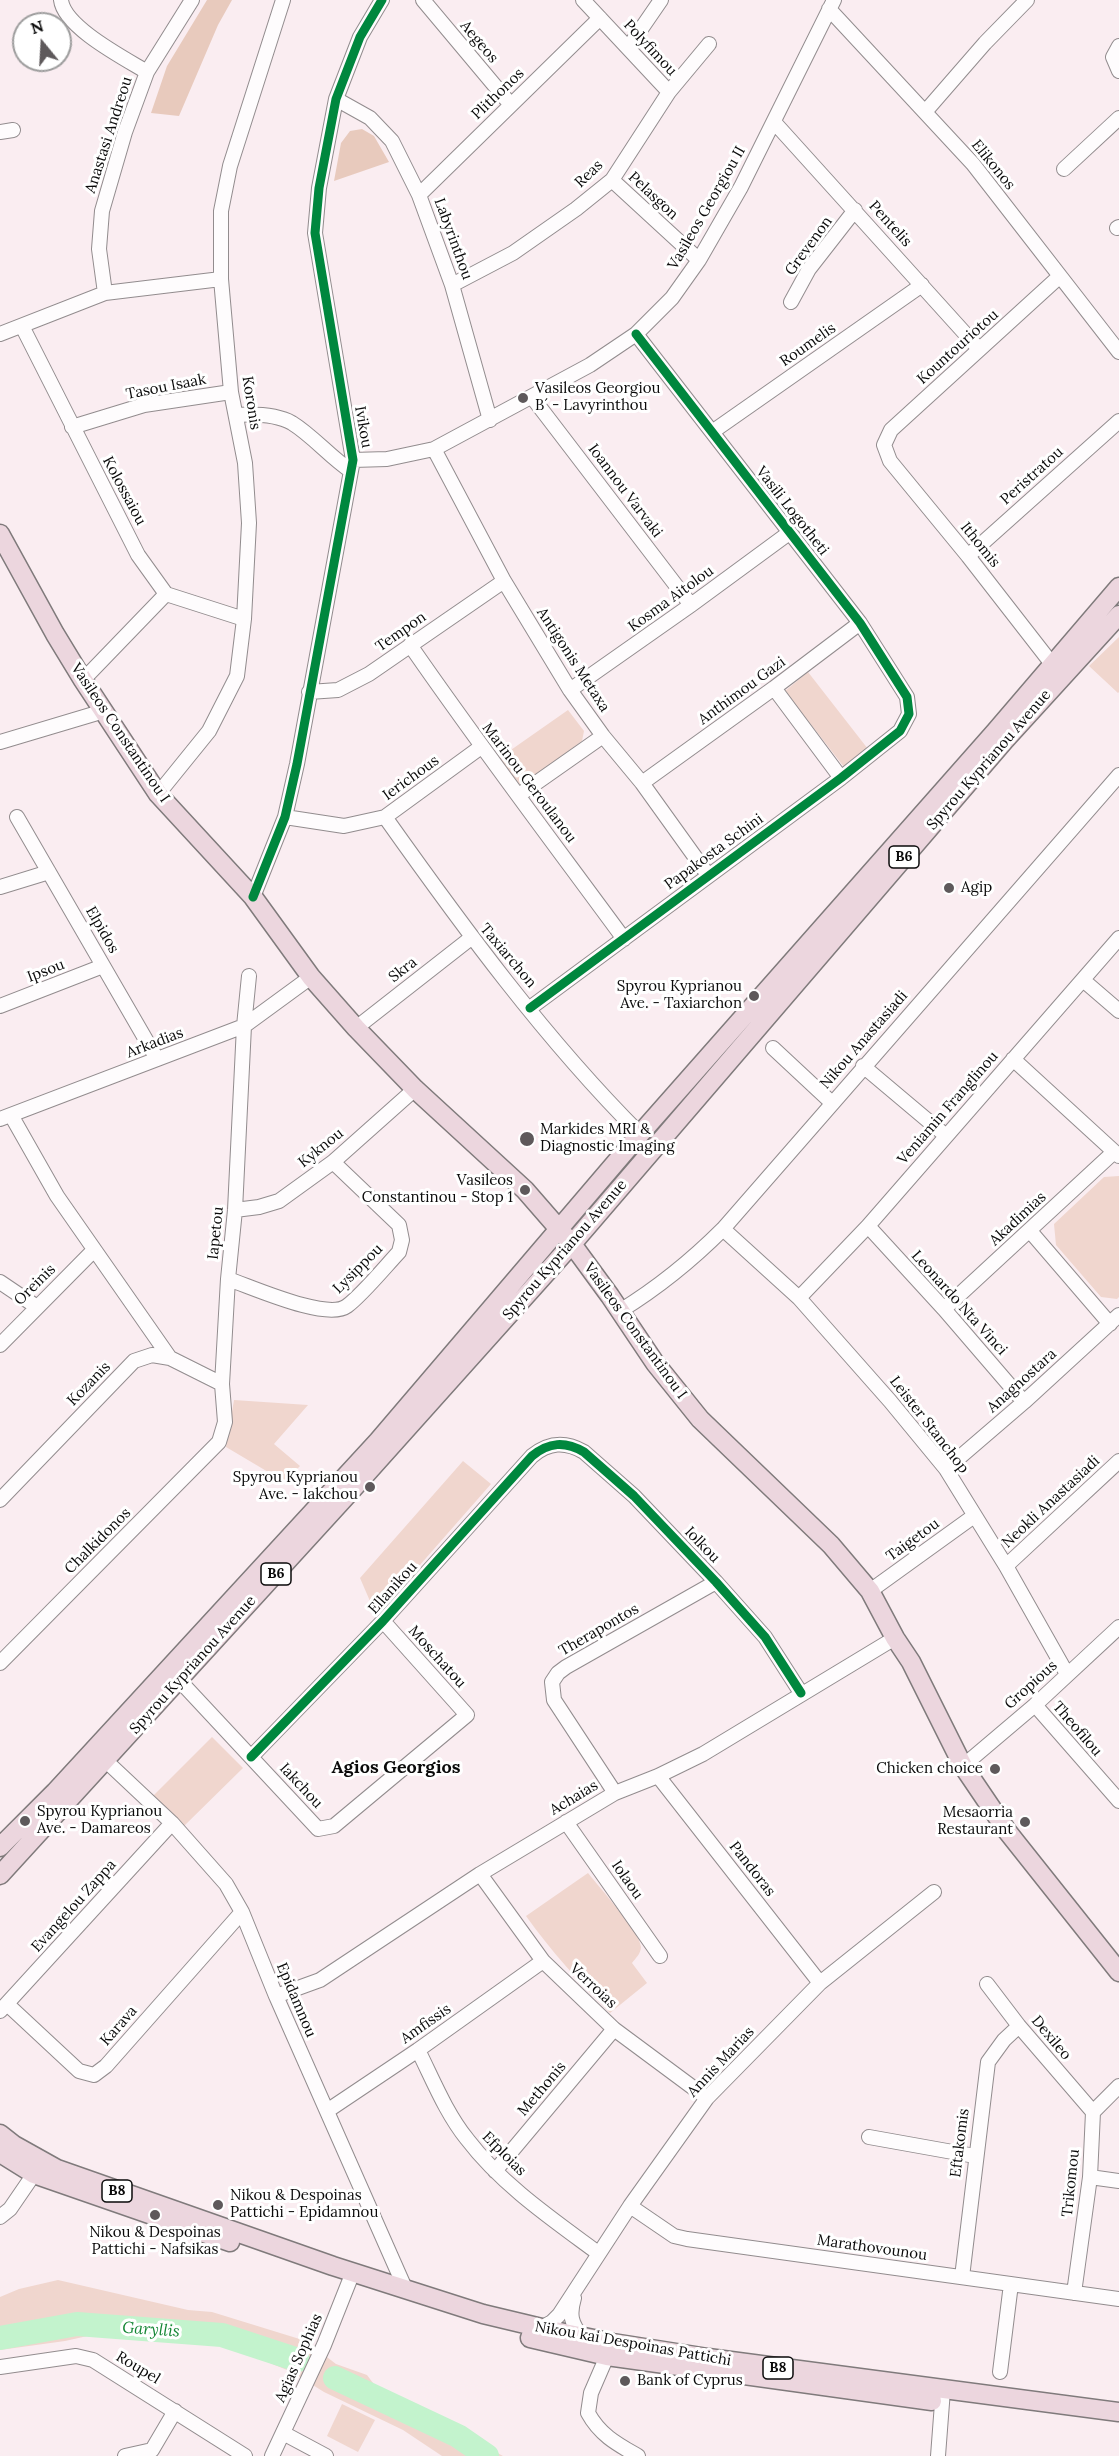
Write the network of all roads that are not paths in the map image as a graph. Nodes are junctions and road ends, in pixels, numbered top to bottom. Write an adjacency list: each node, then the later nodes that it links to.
1 (61, 0): 15 (street)
2 (192, 0): 15 (street, Anastasi Andreou)
3 (283, 0): 28 (street, Koronis)
4 (382, 0): 17 (street, Ivikou)
5 (423, 0): 18 (street, Aegeos)
6 (583, 0): 10 (street, Polyfimou)
7 (661, 0): 12 (street)
8 (1027, 0): 19 (street)
9 (831, 5): 19 (street, Elikonos); 21 (street, Vasileos Georgiou II)
10 (600, 18): 12 (street, Polyfimou); 18 (street, Plithonos)
11 (709, 44): 16 (street, Reas)
12 (628, 48): 16 (street, Polyfimou)
13 (1116, 51): 14 (street)
14 (1119, 71)
15 (147, 72): 31 (street, Anastasi Andreou)
16 (669, 92): 23 (street, Reas)
17 (336, 99): 24 (street, Labyrinthou); 47 (street, Ivikou)
18 (511, 105): 24 (street, Plithonos)
19 (925, 112): 27 (street, Elikonos)
20 (1119, 118): 22 (street)
21 (774, 122): 25 (street, Pentelis); 26 (street, Vasileos Georgiou II)
22 (1064, 169)
23 (612, 180): 26 (street, Pelasgon); 29 (street, Reas)
24 (419, 195): 29 (street, Labyrinthou)
25 (855, 210): 30 (street, Pentelis); 32 (street, Grevenon)
26 (699, 260): 35 (street, Vasileos Georgiou II)
27 (1060, 276): 36 (street, Kountouriotou); 37 (street, Elikonos)
28 (221, 279): 31 (street); 38 (street, Koronis)
29 (452, 285): 41 (street, Labyrinthou)
30 (922, 285): 36 (street, Pentelis); 44 (street, Roumelis)
31 (105, 293): 33 (street)
32 (791, 302)
33 (22, 326): 34 (street); 43 (street, Kolossaiou)
34 (0, 334)
35 (636, 334): 39 (street, Vasileos Georgiou II); 44 (street, Vasili Logotheti)
36 (980, 349): 45 (street, Kountouriotou)
37 (1118, 349)
38 (231, 392): 40 (street, Koronis); 43 (street, Tasou Isaak)
39 (532, 397): 41 (street, Vasileos Georgiou II); 54 (street, Ioannou Varvaki)
40 (236, 415): 47 (street); 56 (street, Koronis)
41 (490, 420): 46 (street, Vasileos Georgiou II)
42 (1119, 421): 50 (street, Peristratou)
43 (72, 427): 53 (street, Kolossaiou)
44 (712, 432): 48 (street, Vasili Logotheti)
45 (884, 446): 50 (street, Ithomis)
46 (435, 448): 47 (street, Vasileos Georgiou II); 51 (street, Antigonis Metaxa)
47 (352, 466): 63 (street, Ivikou)
48 (789, 533): 54 (street, Kosma Aitolou); 57 (street, Vasili Logotheti)
49 (0, 534): 60 (main road, Vasileos Constantinou I)
50 (968, 556): 59 (street, Ithomis)
51 (504, 581): 58 (street, Tempon); 62 (street, Antigonis Metaxa)
52 (1119, 587): 59 (main road, Spyrou Kyprianou Avenue / B6)
53 (166, 594): 56 (street); 60 (street)
54 (691, 605): 62 (street, Kosma Aitolou)
55 (1119, 615): 109 (main road, Spyrou Kyprianou Avenue / B6)
56 (244, 619): 72 (street, Koronis)
57 (860, 623): 61 (street, Anthimou Gazi); 65 (street, Vasili Logotheti)
58 (410, 645): 63 (street, Tempon); 68 (street, Marinou Geroulanou)
59 (1052, 664): 100 (main road, Spyrou Kyprianou Avenue / B6)
60 (82, 680): 64 (main road, Vasileos Constantinou I)
61 (774, 688): 70 (street); 71 (street, Anthimou Gazi)
62 (570, 690): 66 (street, Antigonis Metaxa)
63 (309, 692): 75 (street, Ivikou)
64 (104, 711): 67 (street); 72 (main road, Vasileos Constantinou I)
65 (909, 714): 70 (street, Papakosta Schini)
66 (603, 736): 71 (street, Antigonis Metaxa); 73 (street)
67 (0, 742)
68 (481, 747): 73 (street, Marinou Geroulanou); 76 (street, Ierichous)
69 (1119, 775): 96 (street, Nikou Anastasiadi)
70 (841, 778): 78 (street, Papakosta Schini)
71 (642, 783): 78 (street, Antigonis Metaxa)
72 (158, 794): 80 (main road, Vasileos Constantinou I)
73 (519, 795): 83 (street, Marinou Geroulanou)
74 (17, 817): 77 (street, Elpidos)
75 (285, 817): 76 (street, Ierichous); 80 (street, Ivikou)
76 (385, 817): 81 (street, Taxiarchon)
77 (49, 872): 79 (street); 84 (street, Elpidos)
78 (708, 875): 83 (street, Papakosta Schini)
79 (0, 887)
80 (253, 897): 86 (main road, Vasileos Constantinou I)
81 (471, 938): 89 (street, Taxiarchon); 92 (street, Skra)
82 (1119, 938): 87 (street, Veniamin Franglinou)
83 (624, 939): 89 (street, Papakosta Schini)
84 (104, 966): 88 (street, Ipsou); 94 (street, Elpidos)
85 (249, 976): 91 (street, Iapetou)
86 (310, 977): 91 (street, Arkadias); 92 (main road, Vasileos Constantinou I)
87 (1083, 980): 90 (street); 95 (street, Veniamin Franglinou)
88 (0, 1006)
89 (530, 1008): 100 (street, Taxiarchon)
90 (1119, 1011)
91 (244, 1026): 94 (street, Arkadias); 104 (street, Iapetou)
92 (356, 1028): 97 (main road, Vasileos Constantinou I)
93 (773, 1048): 98 (street)
94 (157, 1059): 99 (street, Arkadias)
95 (1012, 1059): 101 (street, Veniamin Franglinou); 102 (street)
96 (863, 1066): 98 (street, Nikou Anastasiadi); 101 (street)
97 (415, 1089): 103 (street, Kyknou); 106 (main road, Vasileos Constantinou I)
98 (832, 1103): 107 (street, Nikou Anastasiadi)
99 (5, 1117): 110 (street)
100 (640, 1134): 106 (main road, Spyrou Kyprianou Avenue / B6)
101 (945, 1135): 105 (street, Veniamin Franglinou)
102 (1116, 1154): 108 (street, Akadimias)
103 (333, 1162): 104 (street, Kyknou); 111 (street, Lysippou)
104 (236, 1210): 111 (street, Iapetou)
105 (868, 1226): 113 (street, Veniamin Franglinou); 115 (street, Leonardo Nta Vinci)
106 (558, 1229): 109 (main road, Vasileos Constantinou I); 148 (main road, Spyrou Kyprianou Avenue / B6)
107 (723, 1229): 113 (street, Leister Stanchop); 116 (street, Nikou Anastasiadi)
108 (1029, 1231): 115 (street, Akadimias); 117 (street)
109 (572, 1244): 116 (main road, Vasileos Constantinou I); 136 (main road, Spyrou Kyprianou Avenue / B6)
110 (94, 1250): 114 (street, Oreinis); 119 (street)
111 (228, 1279): 120 (street, Iapetou)
112 (0, 1282): 114 (street)
113 (799, 1298): 125 (street, Leister Stanchop)
114 (37, 1307): 118 (street, Oreinis)
115 (944, 1308): 121 (street, Leonardo Nta Vinci)
116 (620, 1311): 130 (main road, Vasileos Constantinou I)
117 (1114, 1319): 121 (street, Anagnostara)
118 (0, 1345)
119 (170, 1358): 120 (street, Kozanis); 126 (street, Kozanis)
120 (222, 1384): 122 (street, Iapetou)
121 (1024, 1402): 125 (street, Anagnostara)
122 (219, 1442): 134 (street, Chalkidonos)
123 (558, 1444): 129 (street, Iolkou); 131 (street, Ellanikou)
124 (1119, 1461): 128 (street, Neokli Anastasiadi)
125 (946, 1469): 127 (street, Leister Stanchop)
126 (0, 1500)
127 (974, 1516): 128 (street, Leister Stanchop); 130 (street, Taigetou)
128 (1006, 1566): 135 (street, Leister Stanchop)
129 (716, 1582): 137 (street, Iolkou); 144 (street, Therapontos)
130 (870, 1591): 133 (main road, Vasileos Constantinou I)
131 (383, 1621): 139 (street, Moschatou); 140 (street, Ellanikou)
132 (1117, 1633): 135 (street, Gropious)
133 (895, 1638): 137 (street, Achaias); 142 (main road, Vasileos Constantinou I)
134 (0, 1663)
135 (1067, 1674): 138 (street, Gropious)
136 (179, 1680): 140 (street, Iakchou); 141 (main road, Spyrou Kyprianou Avenue / B6)
137 (801, 1693): 143 (street, Achaias)
138 (1035, 1705): 142 (street, Gropious); 145 (street, Theofilou)
139 (467, 1715): 140 (street, Iakchou)
140 (251, 1757)
141 (105, 1760): 147 (street, Epidamnou); 150 (main road, Spyrou Kyprianou Avenue / B6)
142 (963, 1766): 155 (main road, Vasileos Constantinou I)
143 (658, 1776): 144 (street, Achaias); 156 (street, Pandoras)
144 (615, 1793): 146 (street, Achaias)
145 (1119, 1801)
146 (566, 1822): 149 (street, Achaias); 153 (street, Iolaou)
147 (172, 1823): 152 (street, Epidamnou); 159 (street, Evangelou Zappa)
148 (0, 1847)
149 (480, 1874): 154 (street, Verroias); 158 (street, Achaias)
150 (0, 1875)
151 (934, 1892): 156 (street, Annis Marias)
152 (242, 1912): 158 (street, Epidamnou); 159 (street, Karava)
153 (660, 1956)
154 (543, 1961): 161 (street, Verroias); 162 (street, Amfissis)
155 (1119, 1972)
156 (820, 1983): 164 (street, Annis Marias)
157 (987, 1984): 160 (street, Dexileo)
158 (276, 1996): 165 (street, Epidamnou)
159 (4, 2008)
160 (1019, 2026): 166 (street, Dexileo); 170 (street, Eftakomis)
161 (614, 2029): 164 (street, Verroias); 171 (street, Methonis)
162 (418, 2050): 165 (street, Amfissis); 171 (street, Efploias)
163 (1119, 2086): 166 (street)
164 (707, 2098): 175 (street, Annis Marias)
165 (327, 2111): 181 (street, Epidamnou)
166 (1093, 2112): 173 (street, Trikomou)
167 (0, 2134): 178 (main road, Nikou kai Despoinas Pattichi / B8)
168 (869, 2137): 170 (street)
169 (0, 2153): 172 (main road, Nikou kai Despoinas Pattichi)
170 (975, 2156): 179 (street, Eftakomis)
171 (495, 2171): 177 (street, Efploias)
172 (34, 2174): 176 (street); 178 (main road, Nikou kai Despoinas Pattichi)
173 (1090, 2177): 174 (street); 183 (street, Trikomou)
174 (1119, 2181)
175 (630, 2206): 177 (street, Annis Marias); 179 (street, Marathovounou)
176 (0, 2217)
177 (598, 2253): 182 (street, Annis Marias)
178 (351, 2277): 181 (main road, Nikou kai Despoinas Pattichi / B8); 185 (main road, Nikou kai Despoinas Pattichi); 194 (street, Agias Sophias)
179 (962, 2277): 180 (street, Marathovounou)
180 (1011, 2284): 183 (street, Marathovounou); 189 (street)
181 (405, 2288): 185 (main road, Nikou kai Despoinas Pattichi / B8)
182 (575, 2293): 185 (street, Annis Marias); 186 (street, Annis Marias)
183 (1074, 2293): 184 (street, Marathovounou)
184 (1119, 2299)
185 (550, 2331): 186 (main road, Nikou kai Despoinas Pattichi / B8); 187 (main road, Nikou kai Despoinas Pattichi)
186 (582, 2337): 190 (main road, Nikou kai Despoinas Pattichi / B8)
187 (608, 2356): 190 (main road, Nikou kai Despoinas Pattichi); 199 (street)
188 (0, 2367): 191 (street, Roupel)
189 (1000, 2372)
190 (942, 2396): 192 (main road, Nikou kai Despoinas Pattichi / B8); 193 (main road, Nikou kai Despoinas Pattichi); 200 (street)
191 (175, 2411): 195 (street); 196 (street, Roupel)
192 (1119, 2412)
193 (1119, 2422)
194 (283, 2433): 197 (street, Agias Sophias); 198 (street)
195 (125, 2456)
196 (245, 2456)
197 (272, 2456)
198 (326, 2456)
199 (638, 2456)
200 (938, 2456)

